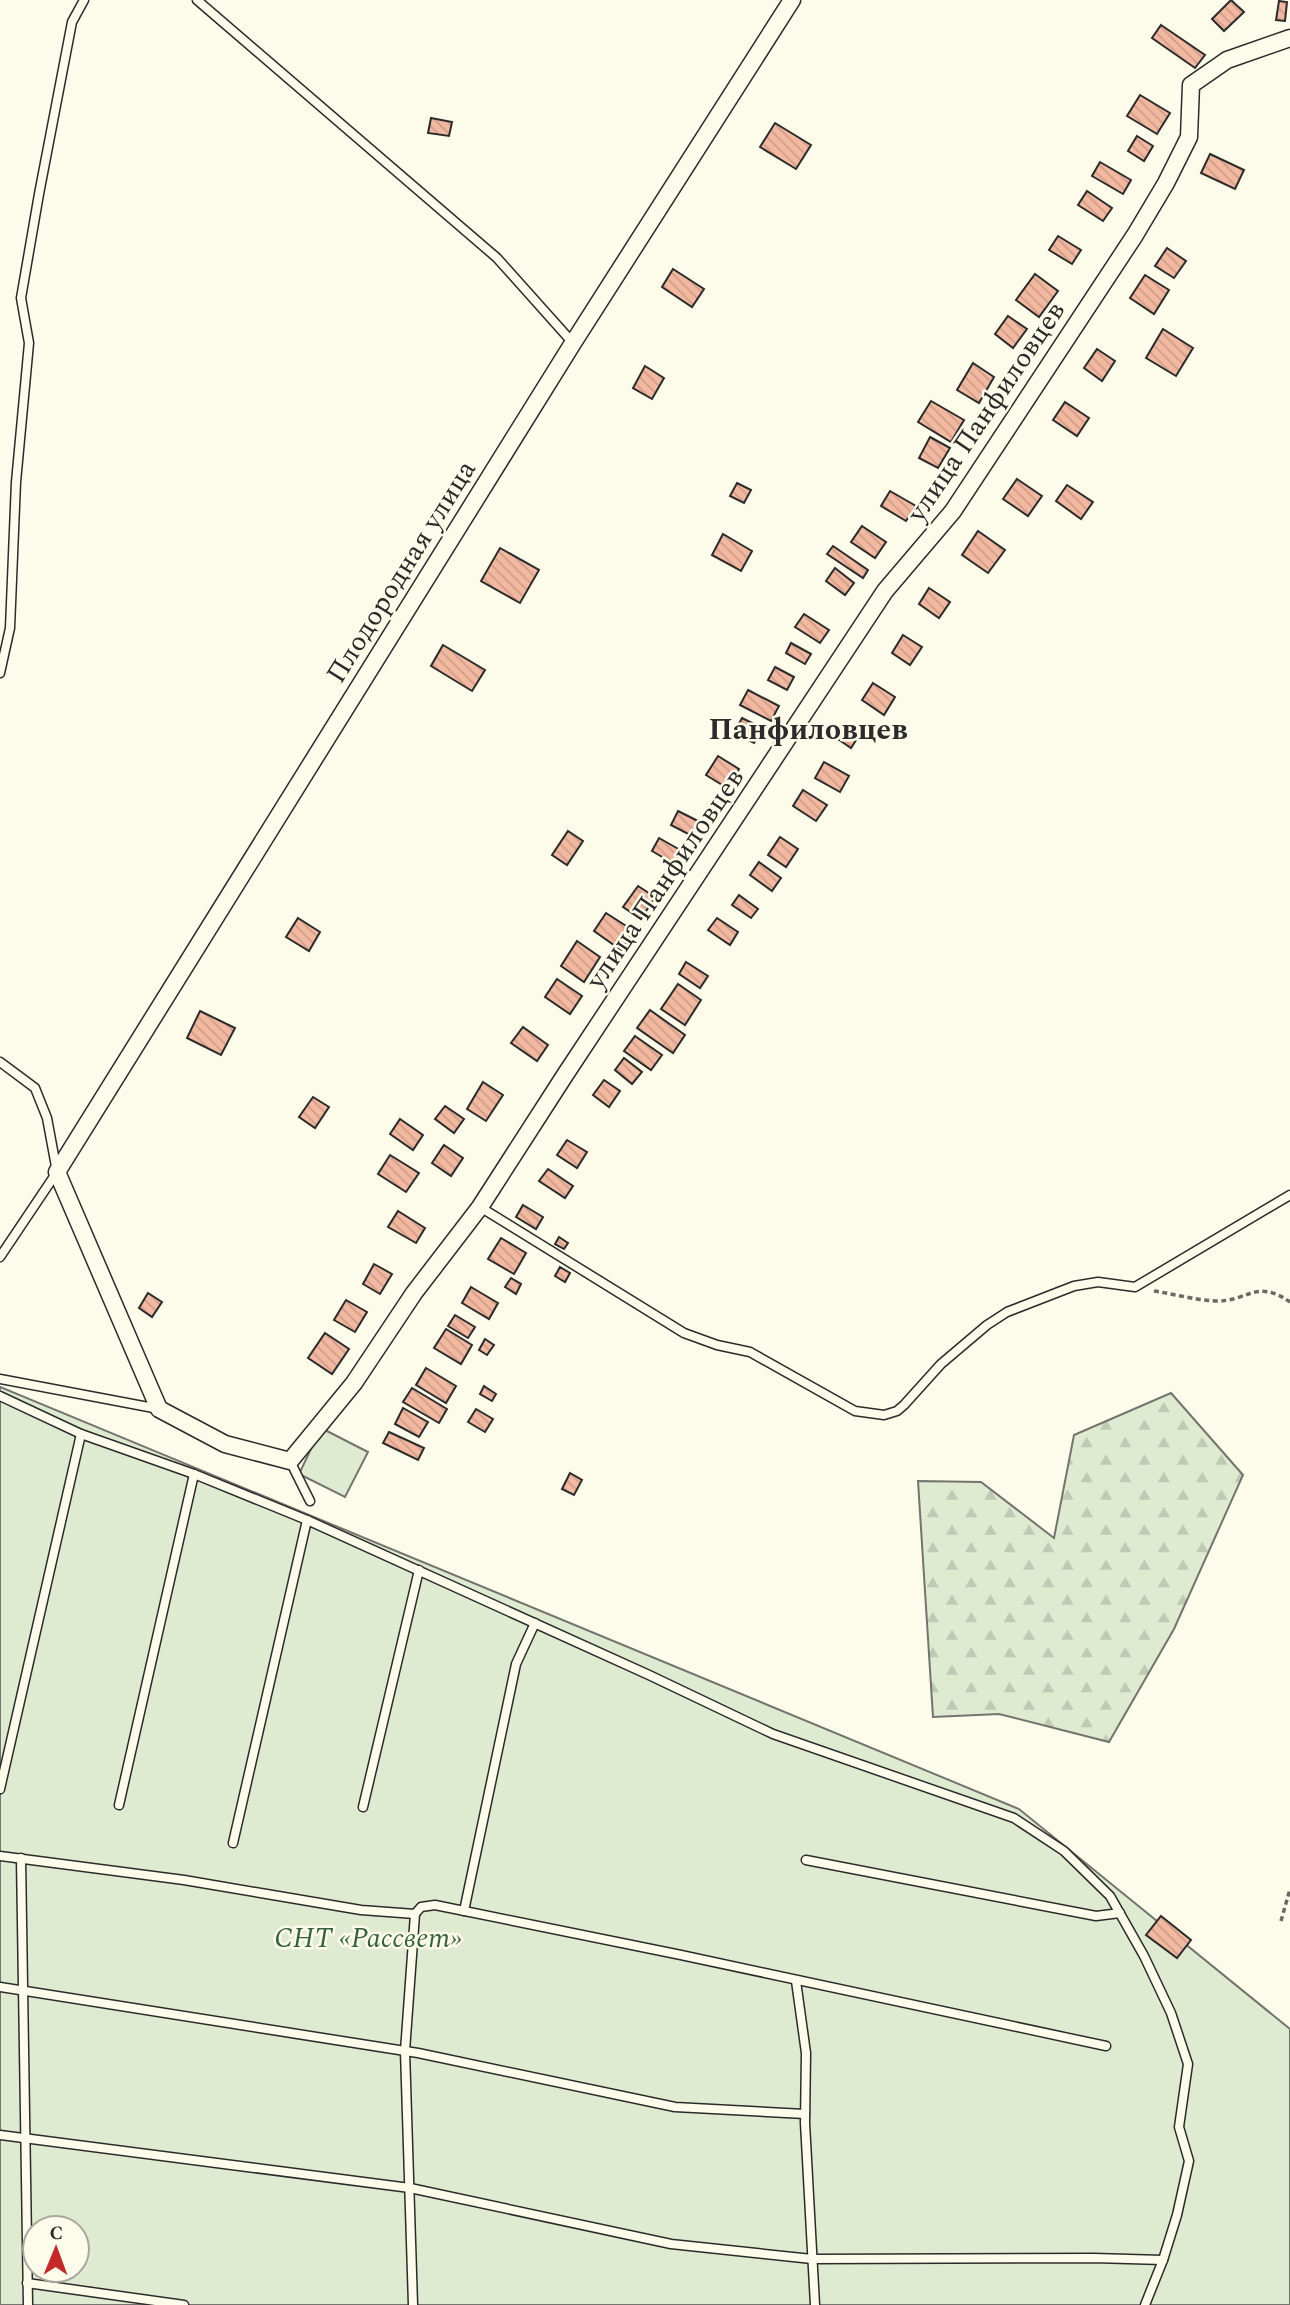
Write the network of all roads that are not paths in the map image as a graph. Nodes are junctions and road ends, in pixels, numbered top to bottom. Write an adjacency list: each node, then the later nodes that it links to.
1 (84, 0): 6 (lane)
2 (197, 0): 5 (lane)
3 (792, 0): 5 (street, Плодородная улица)
4 (1290, 38): 10 (street, улица Панфиловцев)
5 (573, 343): 8 (street, Плодородная улица)
6 (0, 673)
7 (0, 1062): 8 (lane)
8 (57, 1172): 11 (lane); 14 (street)
9 (1290, 1195): 10 (lane)
10 (480, 1207): 16 (street, улица Панфиловцев)
11 (0, 1257)
12 (0, 1378): 14 (lane)
13 (0, 1396): 15 (lane)
14 (159, 1409): 16 (street)
15 (81, 1434): 17 (lane); 22 (lane)
16 (290, 1461): 18 (lane)
17 (194, 1474): 19 (lane); 23 (lane)
18 (310, 1501)
19 (307, 1520): 20 (lane); 25 (lane)
20 (419, 1570): 21 (lane); 24 (lane)
21 (535, 1623): 29 (lane); 30 (lane)
22 (0, 1789)
23 (118, 1805)
24 (363, 1807)
25 (233, 1843)
26 (0, 1856): 27 (lane)
27 (20, 1858): 31 (lane); 34 (lane)
28 (806, 1860): 30 (lane)
29 (464, 1911): 31 (lane); 32 (lane)
30 (1120, 1913): 43 (lane)
31 (415, 1914): 36 (lane)
32 (796, 1981): 35 (lane); 37 (lane)
33 (0, 1987): 34 (lane)
34 (22, 1991): 36 (lane); 39 (lane)
35 (1107, 2046)
36 (405, 2051): 37 (lane); 40 (lane)
37 (805, 2114): 42 (lane)
38 (0, 2135): 39 (lane)
39 (24, 2138): 40 (lane); 41 (lane)
40 (410, 2189): 42 (lane); 48 (lane)
41 (26, 2214)
42 (812, 2259): 43 (lane); 49 (lane)
43 (1163, 2260): 50 (lane)
44 (27, 2284): 46 (lane)
45 (34, 2284): 47 (lane)
46 (28, 2305)
47 (184, 2305)
48 (413, 2305)
49 (815, 2305)
50 (1144, 2305)

